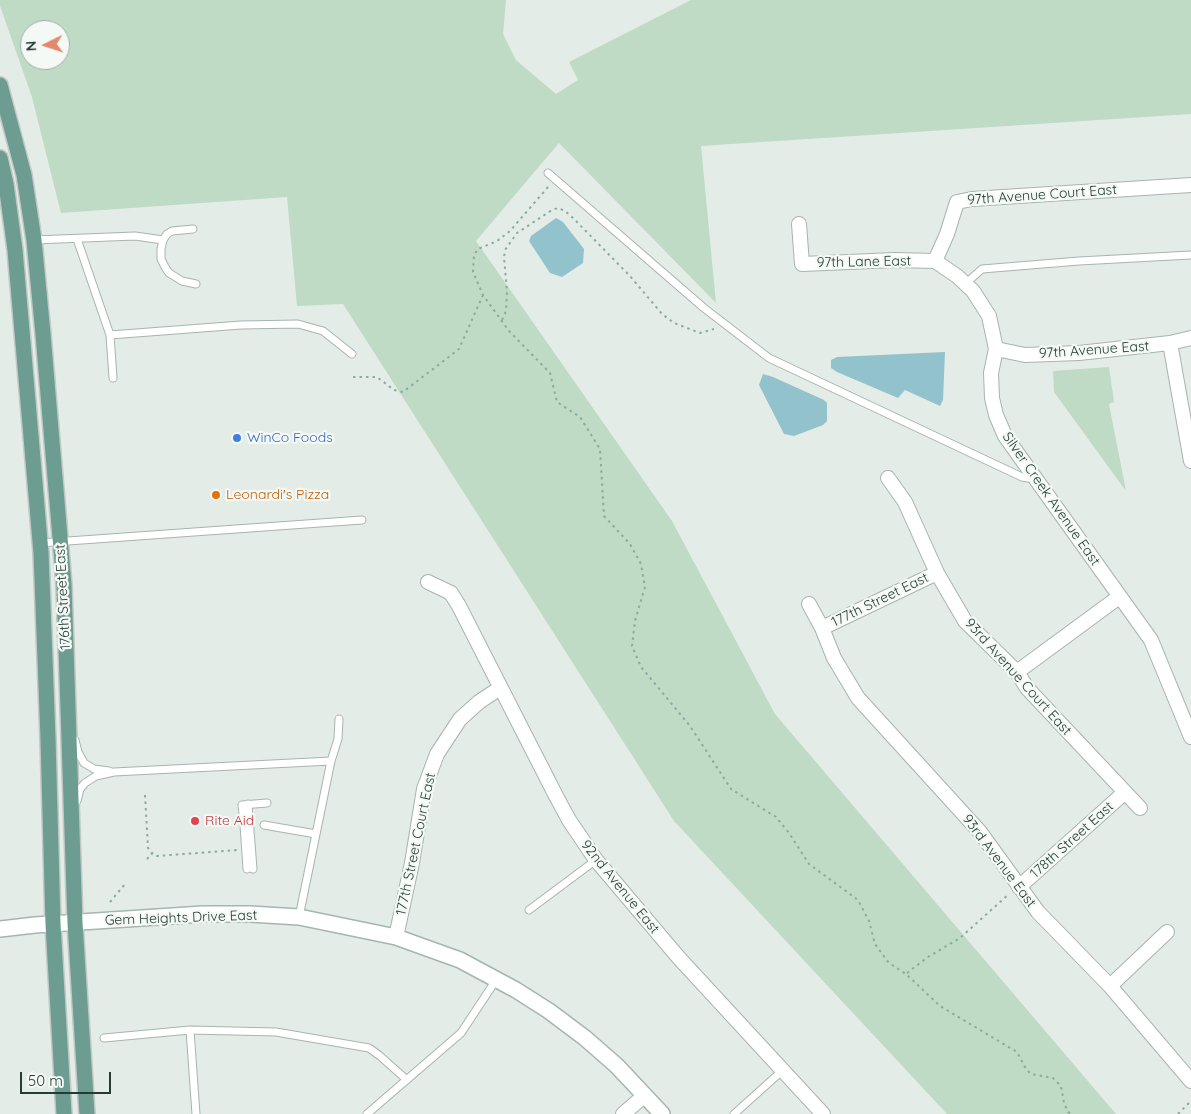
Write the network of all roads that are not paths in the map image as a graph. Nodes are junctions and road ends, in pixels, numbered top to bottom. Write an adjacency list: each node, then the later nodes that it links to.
1 (0, 85): 8 (main road, 176th Street East)
2 (0, 158): 26 (main road, 176th Street East)
3 (548, 173): 23 (lane)
4 (1191, 185): 11 (street, 97th Avenue Court East)
5 (798, 224): 11 (street, 97th Lane East)
6 (193, 229): 9 (lane)
7 (77, 238): 8 (lane); 9 (lane); 14 (lane)
8 (34, 240): 25 (main road, 176th Street East)
9 (163, 240): 12 (lane)
10 (1191, 255): 13 (lane)
11 (935, 261): 13 (street, Silver Creek Avenue East)
12 (196, 284)
13 (965, 284): 17 (street, Silver Creek Avenue East)
14 (110, 335): 18 (lane); 19 (lane)
15 (1191, 338): 16 (street, 97th Avenue East)
16 (1170, 343): 17 (street, 97th Avenue East); 20 (street)
17 (996, 349): 23 (street, Silver Creek Avenue East)
18 (352, 354)
19 (114, 378)
20 (1187, 413): 21 (street)
21 (1191, 462)
22 (888, 478): 27 (street, 93rd Avenue Court East)
23 (1035, 479): 29 (street, Silver Creek Avenue East)
24 (362, 520): 25 (lane)
25 (60, 542): 26 (lane); 34 (main road, 176th Street East)
26 (40, 543): 53 (main road, 176th Street East)
27 (938, 573): 31 (street, 177th Street East); 32 (street, 93rd Avenue Court East)
28 (428, 582): 33 (street, 92nd Avenue East)
29 (1119, 597): 32 (street); 36 (street, Silver Creek Avenue East)
30 (809, 604): 31 (street, 93rd Avenue East)
31 (822, 628): 49 (street, 93rd Avenue East)
32 (1017, 672): 39 (street, 93rd Avenue Court East)
33 (500, 688): 48 (street, 92nd Avenue East); 56 (street, 177th Street Court East)
34 (68, 712): 38 (lane); 47 (main road, 176th Street East)
35 (339, 719): 37 (lane)
36 (1191, 737)
37 (331, 761): 38 (lane); 46 (lane)
38 (114, 772): 47 (lane)
39 (1124, 792): 42 (street, 93rd Avenue Court East); 49 (street, 178th Street East)
40 (267, 803): 41 (lane)
41 (248, 804): 43 (lane); 44 (lane)
42 (1140, 808)
43 (243, 814)
44 (244, 825)
45 (264, 825): 46 (lane)
46 (316, 834): 51 (lane)
47 (73, 859): 52 (main road, 176th Street East)
48 (596, 860): 50 (lane); 61 (street, 92nd Avenue East)
49 (1019, 887): 58 (street, 93rd Avenue East)
50 (528, 910)
51 (299, 917): 52 (street, Gem Heights Drive East); 56 (street, Gem Heights Drive East)
52 (75, 923): 53 (street, Gem Heights Drive East); 66 (main road, 176th Street East)
53 (53, 924): 54 (street, Gem Heights Drive East); 65 (main road, 176th Street East)
54 (0, 929)
55 (1167, 932): 58 (street)
56 (396, 937): 57 (street, Gem Heights Drive East)
57 (496, 980): 62 (lane); 64 (street, Gem Heights Drive East)
58 (1110, 986): 63 (street, 93rd Avenue East)
59 (190, 1030): 60 (lane); 62 (lane); 67 (lane)
60 (104, 1038)
61 (783, 1070): 71 (lane); 72 (street, 92nd Avenue East)
62 (407, 1080): 68 (lane)
63 (1191, 1081)
64 (646, 1095): 69 (street); 70 (street, Gem Heights Drive East)
65 (64, 1114)
66 (87, 1114)
67 (196, 1114)
68 (367, 1114)
69 (623, 1114)
70 (662, 1114)
71 (734, 1114)
72 (823, 1114)

